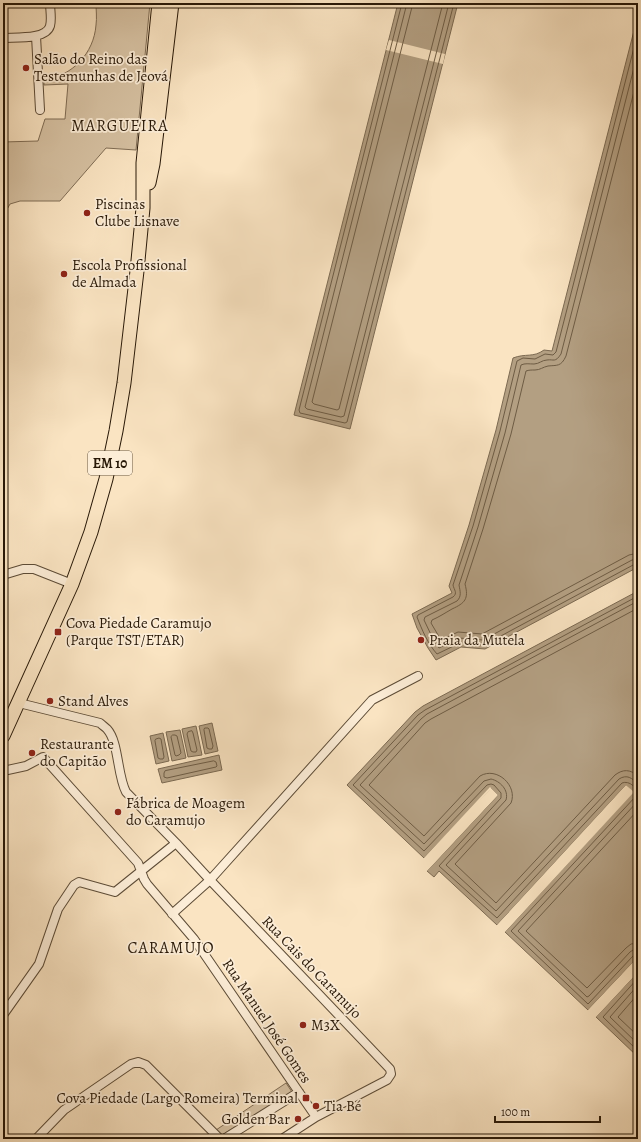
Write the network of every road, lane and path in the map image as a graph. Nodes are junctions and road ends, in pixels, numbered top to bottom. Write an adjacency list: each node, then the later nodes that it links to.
1 (50, 3): 4 (street)
2 (159, 3): 7 (main road, EM 10)
3 (172, 3): 7 (main road, EM 10)
4 (36, 36): 5 (street); 6 (street)
5 (3, 38)
6 (40, 110)
7 (143, 208): 9 (main road, EM 10)
8 (3, 575): 9 (street)
9 (72, 584): 11 (main road, EM 10)
10 (418, 676): 16 (street)
11 (19, 703): 12 (main road, EM 10); 14 (street, Rua Cais do Caramujo)
12 (3, 738)
13 (3, 771): 15 (street, Rua Manuel José Gomes)
14 (176, 843): 15 (street); 16 (street, Rua Cais do Caramujo)
15 (141, 870): 17 (street, Rua Manuel José Gomes); 18 (street)
16 (210, 880): 17 (street); 20 (street, Rua Cais do Caramujo)
17 (172, 914): 19 (street, Rua Manuel José Gomes)
18 (3, 1015)
19 (299, 1092): 20 (street, Rua Manuel José Gomes); 24 (street)
20 (316, 1118): 21 (street)
21 (286, 1138)
22 (36, 1139): 23 (street)
23 (220, 1139)
24 (224, 1139)

